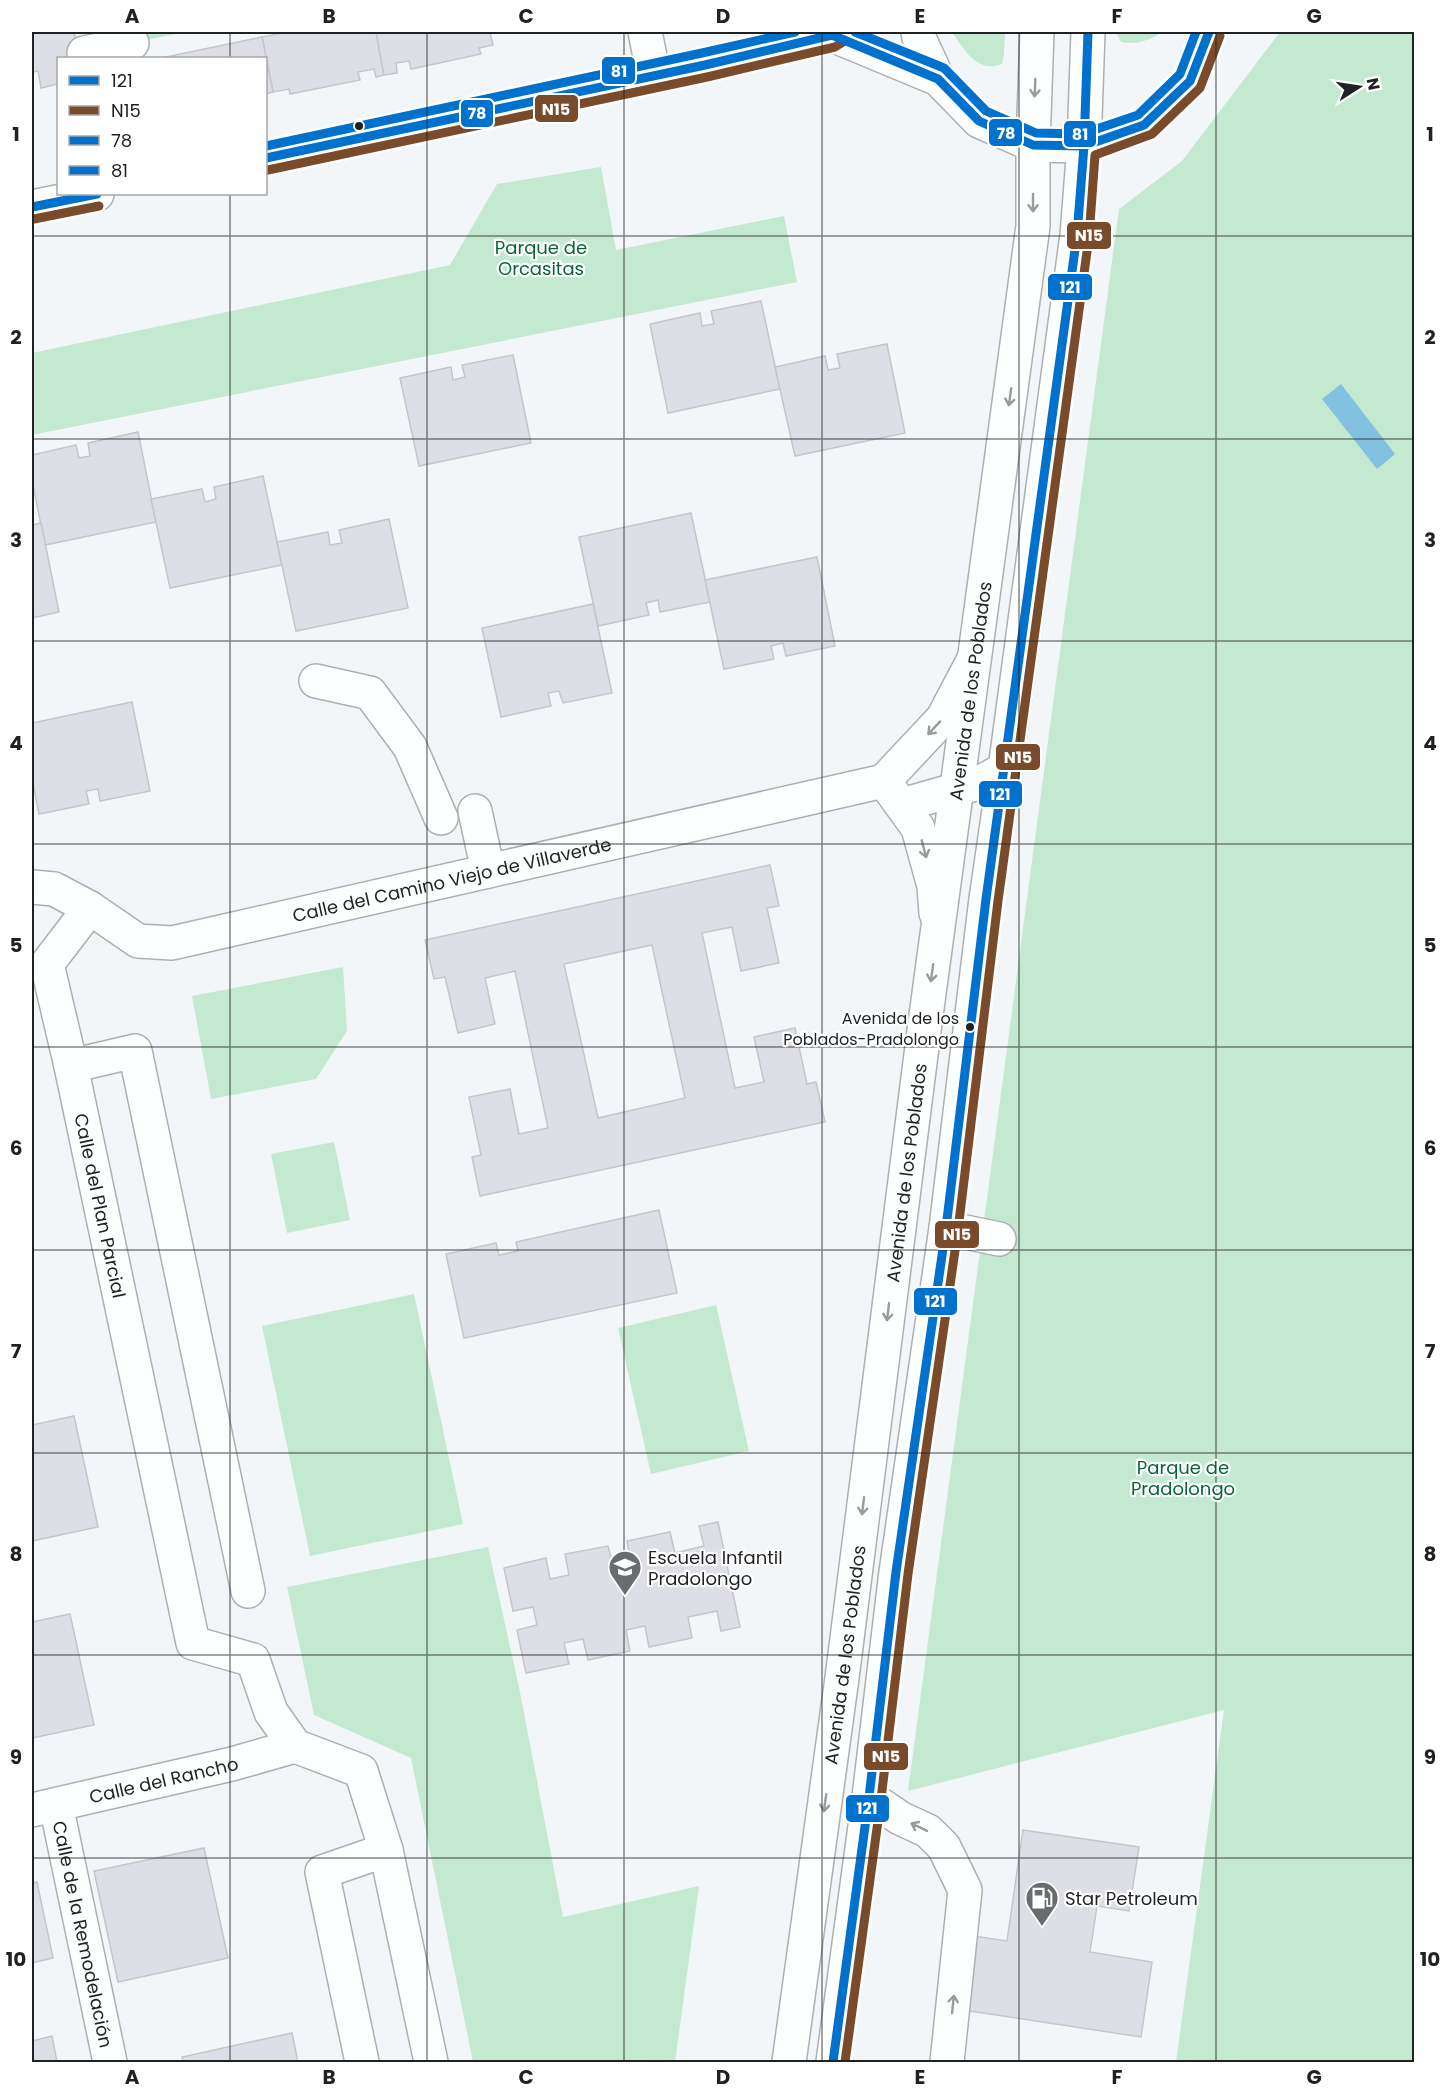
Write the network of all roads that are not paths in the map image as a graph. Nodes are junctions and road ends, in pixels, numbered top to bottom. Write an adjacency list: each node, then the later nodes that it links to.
1 (645, 32): 9 (main road)
2 (918, 32): 10 (main road)
3 (1037, 32): 11 (main road, Avenida de los Poblados, one-way to 11)
4 (1088, 32): 12 (main road)
5 (1209, 32): 12 (main road)
6 (834, 33): 9 (main road); 10 (main road)
7 (132, 43): 8 (main road)
8 (83, 48)
9 (654, 75): 13 (main road)
10 (938, 79): 11 (main road)
11 (1033, 145): 12 (main road); 16 (main road, Avenida de los Poblados, one-way to 16)
12 (1084, 147): 18 (main road)
13 (267, 158)
14 (92, 195): 15 (main road)
15 (32, 207)
16 (974, 660): 19 (main road, Avenida de los Poblados); 20 (main road, one-way to 20)
17 (316, 681): 22 (main road)
18 (1005, 769): 19 (main road, Calle del Camino Viejo de Villaverde); 28 (main road)
19 (958, 791): 20 (main road, Calle del Camino Viejo de Villaverde); 26 (main road, Avenida de los Poblados)
20 (893, 793): 23 (main road, Calle del Camino Viejo de Villaverde); 26 (main road, one-way to 26)
21 (475, 811): 23 (main road)
22 (441, 818)
23 (488, 871): 25 (main road, Calle del Camino Viejo de Villaverde)
24 (32, 887): 25 (main road, Calle del Camino Viejo de Villaverde)
25 (90, 908): 27 (main road)
26 (938, 935): 38 (main road, Avenida de los Poblados, one-way to 38)
27 (71, 1066): 30 (main road); 31 (main road, Calle del Plan Parcial)
28 (946, 1228): 29 (main road); 32 (main road)
29 (999, 1239)
30 (248, 1591)
31 (295, 1746): 33 (main road, Calle del Rancho); 34 (main road)
32 (869, 1797): 39 (main road); 40 (main road, one-way to 32)
33 (44, 1807): 35 (main road, Calle de la Remodelación)
34 (386, 1850): 36 (main road); 37 (main road)
35 (110, 2062)
36 (362, 2062)
37 (431, 2062)
38 (789, 2062)
39 (833, 2062)
40 (947, 2062)

